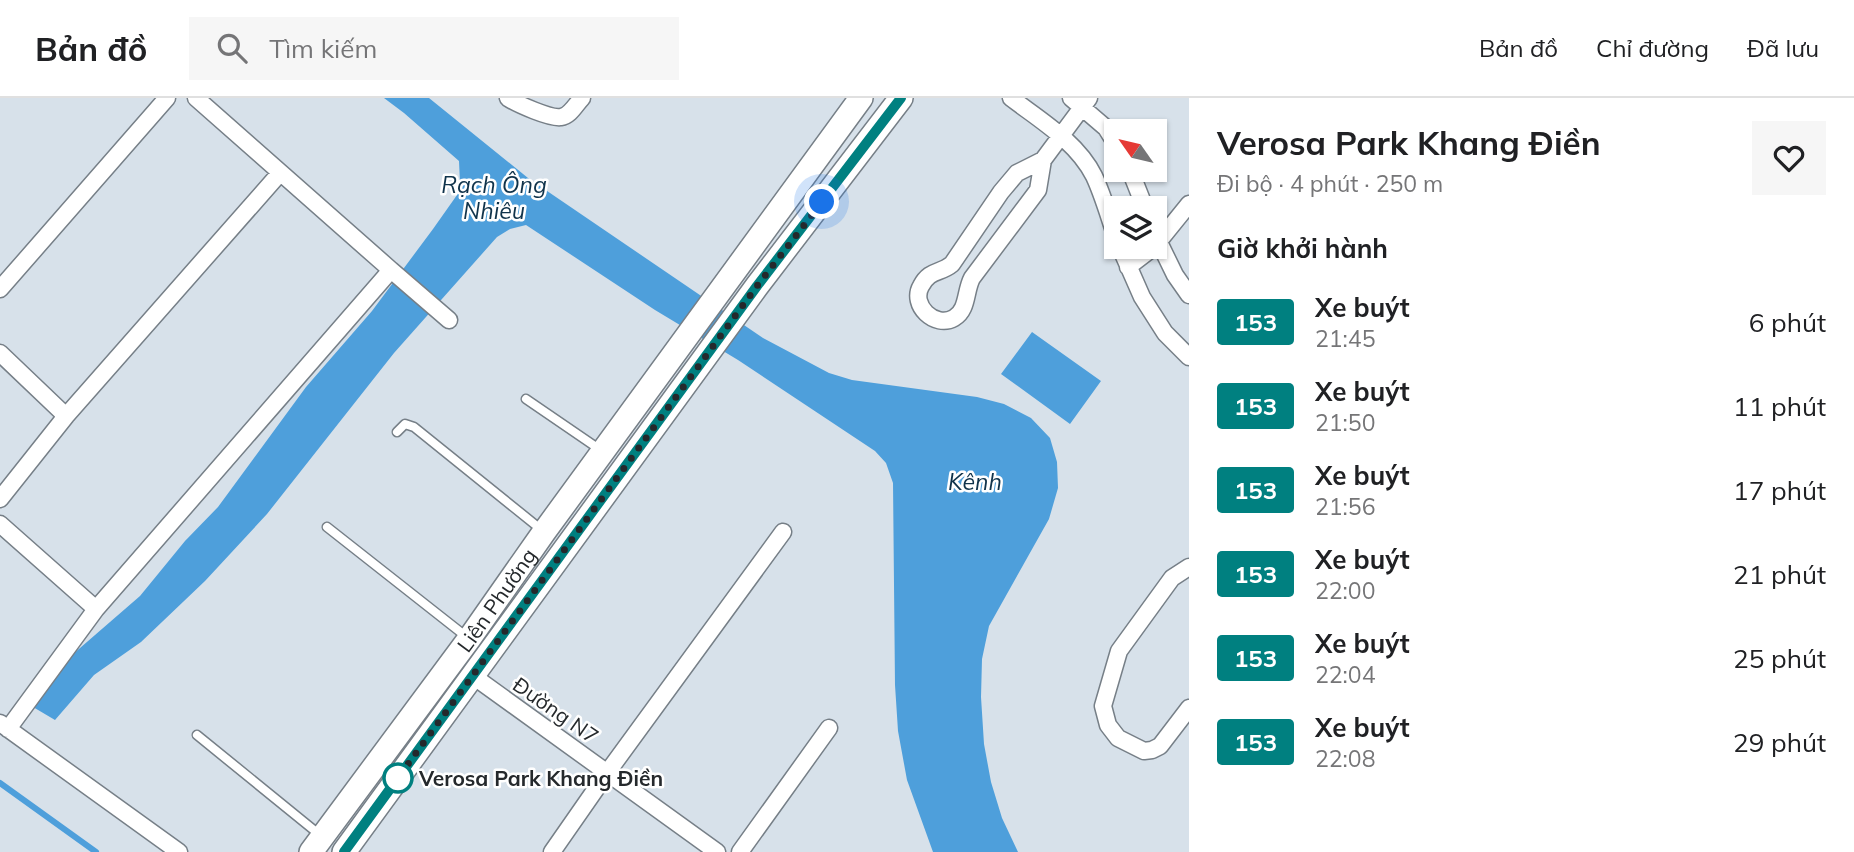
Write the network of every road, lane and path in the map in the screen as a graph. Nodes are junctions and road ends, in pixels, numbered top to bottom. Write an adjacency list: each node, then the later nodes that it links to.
1 (167, 98): 21 (street)
2 (196, 98): 12 (street)
3 (508, 98): 4 (street)
4 (582, 98)
5 (861, 98): 29 (street, Liên Phường)
6 (901, 98): 38 (street, Liên Phường)
7 (1011, 98): 10 (street)
8 (1080, 101): 9 (street); 10 (street)
9 (1104, 126)
10 (1061, 137): 11 (street); 13 (street)
11 (1043, 160): 11 (street)
12 (280, 173): 20 (street); 27 (street)
13 (1104, 203)
14 (1189, 204): 15 (street)
15 (1167, 229)
16 (1125, 259): 19 (street)
17 (1137, 259): 19 (street)
18 (1166, 259): 22 (street)
19 (1128, 267): 25 (street)
20 (394, 272): 23 (street); 36 (street)
21 (0, 289)
22 (1189, 295)
23 (449, 320)
24 (0, 353): 27 (street)
25 (1189, 358)
26 (526, 399): 29 (lane)
27 (66, 416): 30 (street)
28 (397, 432): 33 (lane)
29 (603, 451): 33 (street, Liên Phường)
30 (0, 499)
31 (0, 524): 36 (street)
32 (327, 527): 37 (lane)
33 (544, 532): 37 (street, Liên Phường)
34 (783, 532): 43 (street)
35 (1189, 567): 39 (street)
36 (96, 609): 40 (street)
37 (469, 639): 44 (street, Liên Phường)
38 (472, 676): 43 (street, Đường N7); 46 (street, Liên Phường)
39 (1189, 708)
40 (4, 726): 45 (street)
41 (829, 728): 49 (street)
42 (197, 735): 44 (lane)
43 (607, 773): 47 (street); 48 (street, Đường N7)
44 (316, 844)
45 (179, 852)
46 (344, 852)
47 (552, 852)
48 (717, 852)
49 (740, 852)

